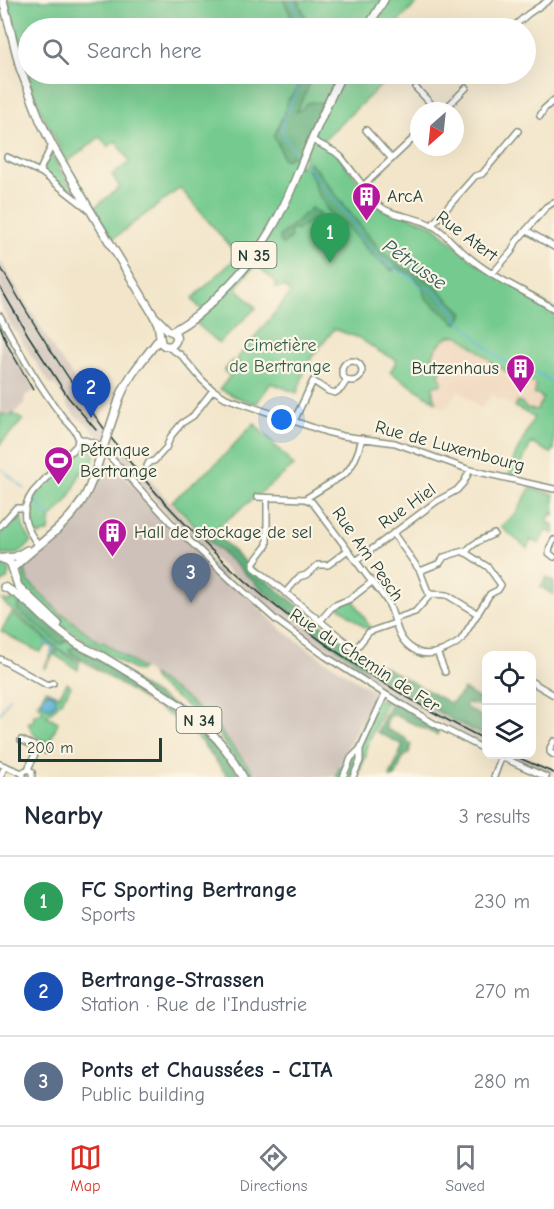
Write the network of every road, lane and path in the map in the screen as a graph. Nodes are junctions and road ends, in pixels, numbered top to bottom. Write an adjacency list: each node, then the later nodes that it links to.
1 (3, 0): 6 (main road, Rue de Luxembourg)
2 (384, 0): 4 (main road)
3 (549, 0): 5 (street)
4 (373, 18)
5 (524, 18)
6 (18, 60)
7 (26, 84): 19 (main road, Rue de Luxembourg)
8 (337, 84): 17 (main road, N 35)
9 (416, 88): 12 (street)
10 (466, 88): 13 (street)
11 (554, 100): 14 (street)
12 (429, 102)
13 (452, 102)
14 (540, 116)
15 (366, 130): 21 (street)
16 (518, 132): 26 (street)
17 (312, 140): 23 (street, Rue Atert); 33 (main road, N 35)
18 (410, 142): 21 (street)
19 (52, 144): 22 (street); 25 (main road, Rue de Luxembourg)
20 (7, 156): 22 (street, Rue de Luxembourg)
21 (392, 159): 23 (street)
22 (42, 173): 25 (street, Rue de Luxembourg)
23 (363, 186): 26 (street, Rue Atert)
24 (554, 202): 27 (street)
25 (90, 210): 32 (main road, Rue de Luxembourg)
26 (432, 225): 29 (street, Rue Atert)
27 (526, 230): 28 (street); 29 (street)
28 (554, 247)
29 (492, 274): 30 (street, Rue Atert)
30 (554, 309)
31 (0, 316): 41 (street)
32 (154, 316): 33 (main road, Rue de Luxembourg); 34 (main road, Rue de Luxembourg)
33 (173, 335): 34 (main road); 35 (main road); 37 (street, Rue de Luxembourg)
34 (160, 337): 35 (main road); 36 (main road)
35 (167, 347): 36 (main road); 37 (street, Rue de Luxembourg)
36 (148, 355): 54 (main road, bridge)
37 (181, 355): 39 (street, Rue de Luxembourg)
38 (347, 380): 40 (street)
39 (213, 390): 40 (street, Rue de Luxembourg); 43 (street)
40 (294, 421): 42 (street, Rue de Luxembourg)
41 (78, 438): 49 (street); 75 (street, Rue du Chemin de Fer)
42 (362, 438): 44 (street, Rue de Luxembourg); 48 (street)
43 (147, 466)
44 (470, 470): 45 (street, Rue de Luxembourg); 51 (street, Rue Hiel)
45 (554, 489)
46 (257, 497): 47 (street)
47 (267, 498): 48 (street); 64 (street)
48 (305, 499): 55 (street, Rue Am Pesch)
49 (25, 508): 50 (street); 54 (street)
50 (0, 526)
51 (393, 533): 59 (street, Rue Hiel); 61 (street)
52 (494, 534): 56 (street)
53 (554, 540): 57 (street)
54 (38, 545): 58 (main road); 60 (main road)
55 (348, 550): 59 (street, Rue Am Pesch); 64 (street)
56 (465, 553): 61 (street); 66 (street)
57 (554, 557)
58 (2, 558): 60 (main road, N 34)
59 (356, 561): 62 (street, Rue Am Pesch)
60 (14, 570): 63 (main road, N 34); 69 (main road, N 34)
61 (420, 571): 65 (street)
62 (372, 582): 67 (street); 68 (street, Rue Am Pesch)
63 (2, 588): 69 (main road, N 34)
64 (285, 593): 67 (street)
65 (431, 594): 66 (street); 68 (street)
66 (478, 614): 70 (street)
67 (320, 621): 68 (street)
68 (394, 621): 70 (street, Rue Am Pesch)
69 (94, 652): 90 (main road, N 34)
70 (437, 652): 72 (street)
71 (0, 659): 73 (street)
72 (445, 672)
73 (53, 683)
74 (536, 685): 76 (street)
75 (385, 694): 80 (street); 81 (street, Rue du Chemin de Fer)
76 (554, 695)
77 (21, 740): 79 (street)
78 (554, 741): 83 (street)
79 (38, 748): 82 (street); 87 (street)
80 (360, 748): 91 (street); 92 (street)
81 (482, 748)
82 (46, 751)
83 (554, 755)
84 (501, 759): 93 (street)
85 (503, 759): 94 (street)
86 (3, 765): 87 (street); 88 (street)
87 (24, 773): 89 (street)
88 (0, 777)
89 (32, 777)
90 (243, 777)
91 (343, 777)
92 (353, 777)
93 (494, 777)
94 (546, 777)

